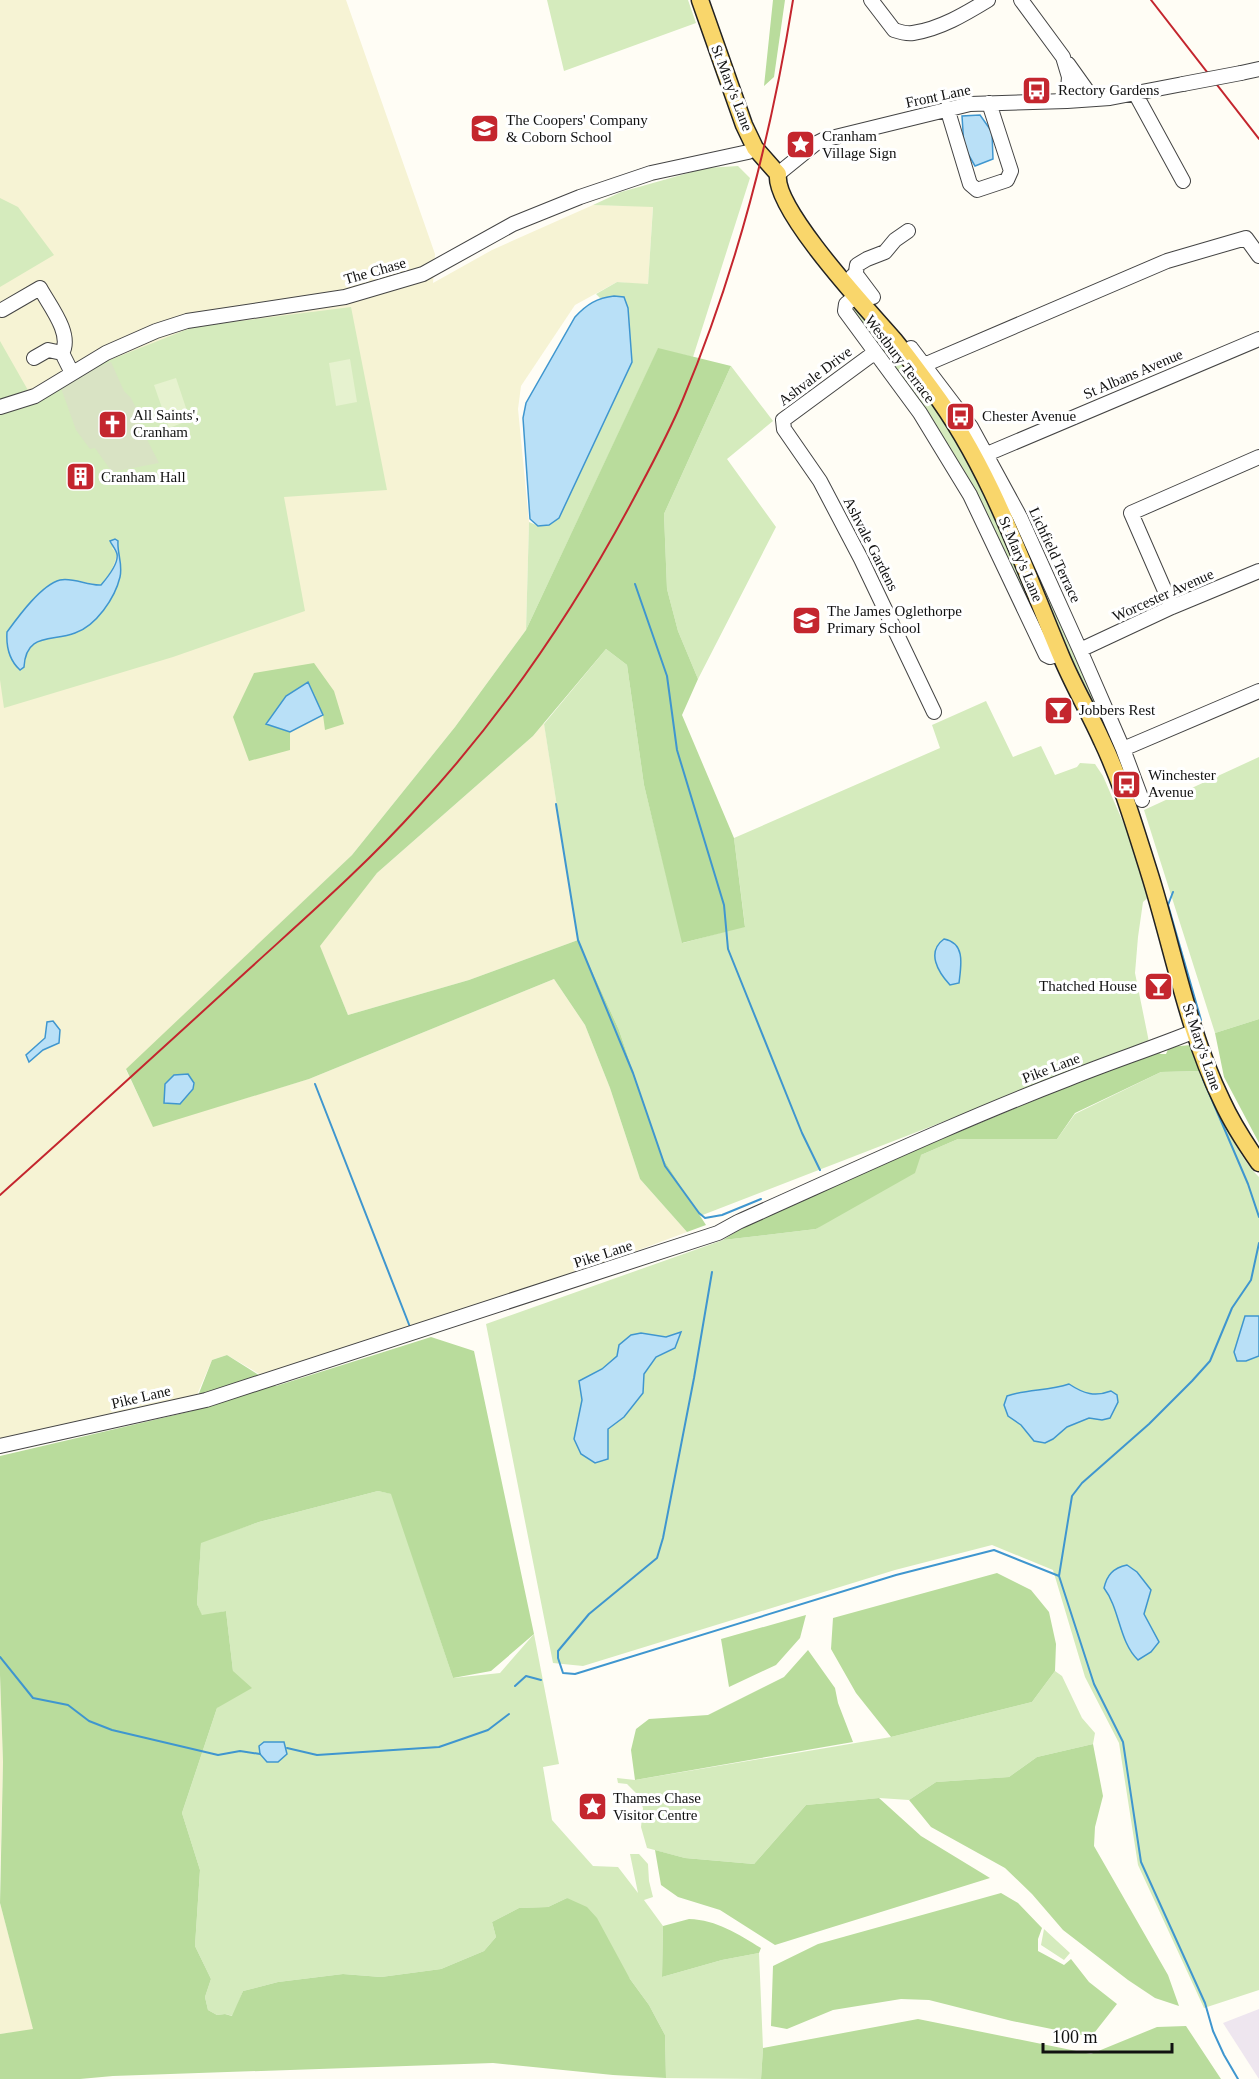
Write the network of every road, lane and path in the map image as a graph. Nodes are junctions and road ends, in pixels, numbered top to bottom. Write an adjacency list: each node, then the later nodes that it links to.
1 (700, 0): 12 (main road, St Mary's Lane)
2 (871, 0): 3 (street)
3 (987, 0)
4 (1021, 0): 5 (street)
5 (1063, 57): 8 (street); 9 (street)
6 (1259, 69): 7 (street, Front Lane, bridge)
7 (1135, 93): 8 (street, Front Lane); 14 (street)
8 (1093, 99): 9 (street, Front Lane)
9 (1067, 101): 10 (street, Front Lane)
10 (989, 104): 11 (street, Front Lane); 11 (street)
11 (947, 108): 13 (street, Front Lane)
12 (756, 148): 13 (main road, St Mary's Lane); 26 (street, The Chase)
13 (778, 174): 17 (main road, St Mary's Lane)
14 (1183, 181)
15 (908, 231): 17 (street)
16 (1259, 256): 25 (street)
17 (853, 284): 18 (street); 22 (street, Westbury Terrace); 23 (main road, St Mary's Lane)
18 (873, 297)
19 (2, 310): 21 (street)
20 (1259, 339): 29 (street, St Albans Avenue)
21 (62, 353): 24 (street); 26 (street)
22 (874, 353): 28 (street, Ashvale Drive); 34 (street, Westbury Terrace)
23 (905, 354): 25 (street, Lichfield Terrace); 34 (main road, St Mary's Lane)
24 (34, 358)
25 (924, 365): 29 (street, Lichfield Terrace)
26 (72, 373): 27 (street, The Chase)
27 (0, 407)
28 (784, 429): 36 (street, Ashvale Gardens)
29 (987, 454): 33 (street, Lichfield Terrace)
30 (1259, 457): 32 (street)
31 (1259, 571): 32 (street, Worcester Avenue)
32 (1172, 607): 33 (street, Worcester Avenue)
33 (1080, 650): 37 (street, Lichfield Terrace)
34 (1060, 654): 38 (main road, St Mary's Lane)
35 (1259, 691): 37 (street)
36 (934, 712)
37 (1123, 749): 38 (street, Lichfield Terrace)
38 (1122, 767): 39 (street, Lichfield Terrace); 40 (main road, St Mary's Lane)
39 (1142, 800)
40 (1195, 1031): 41 (main road, St Mary's Lane); 42 (street, Pike Lane)
41 (1259, 1163)
42 (0, 1446)

